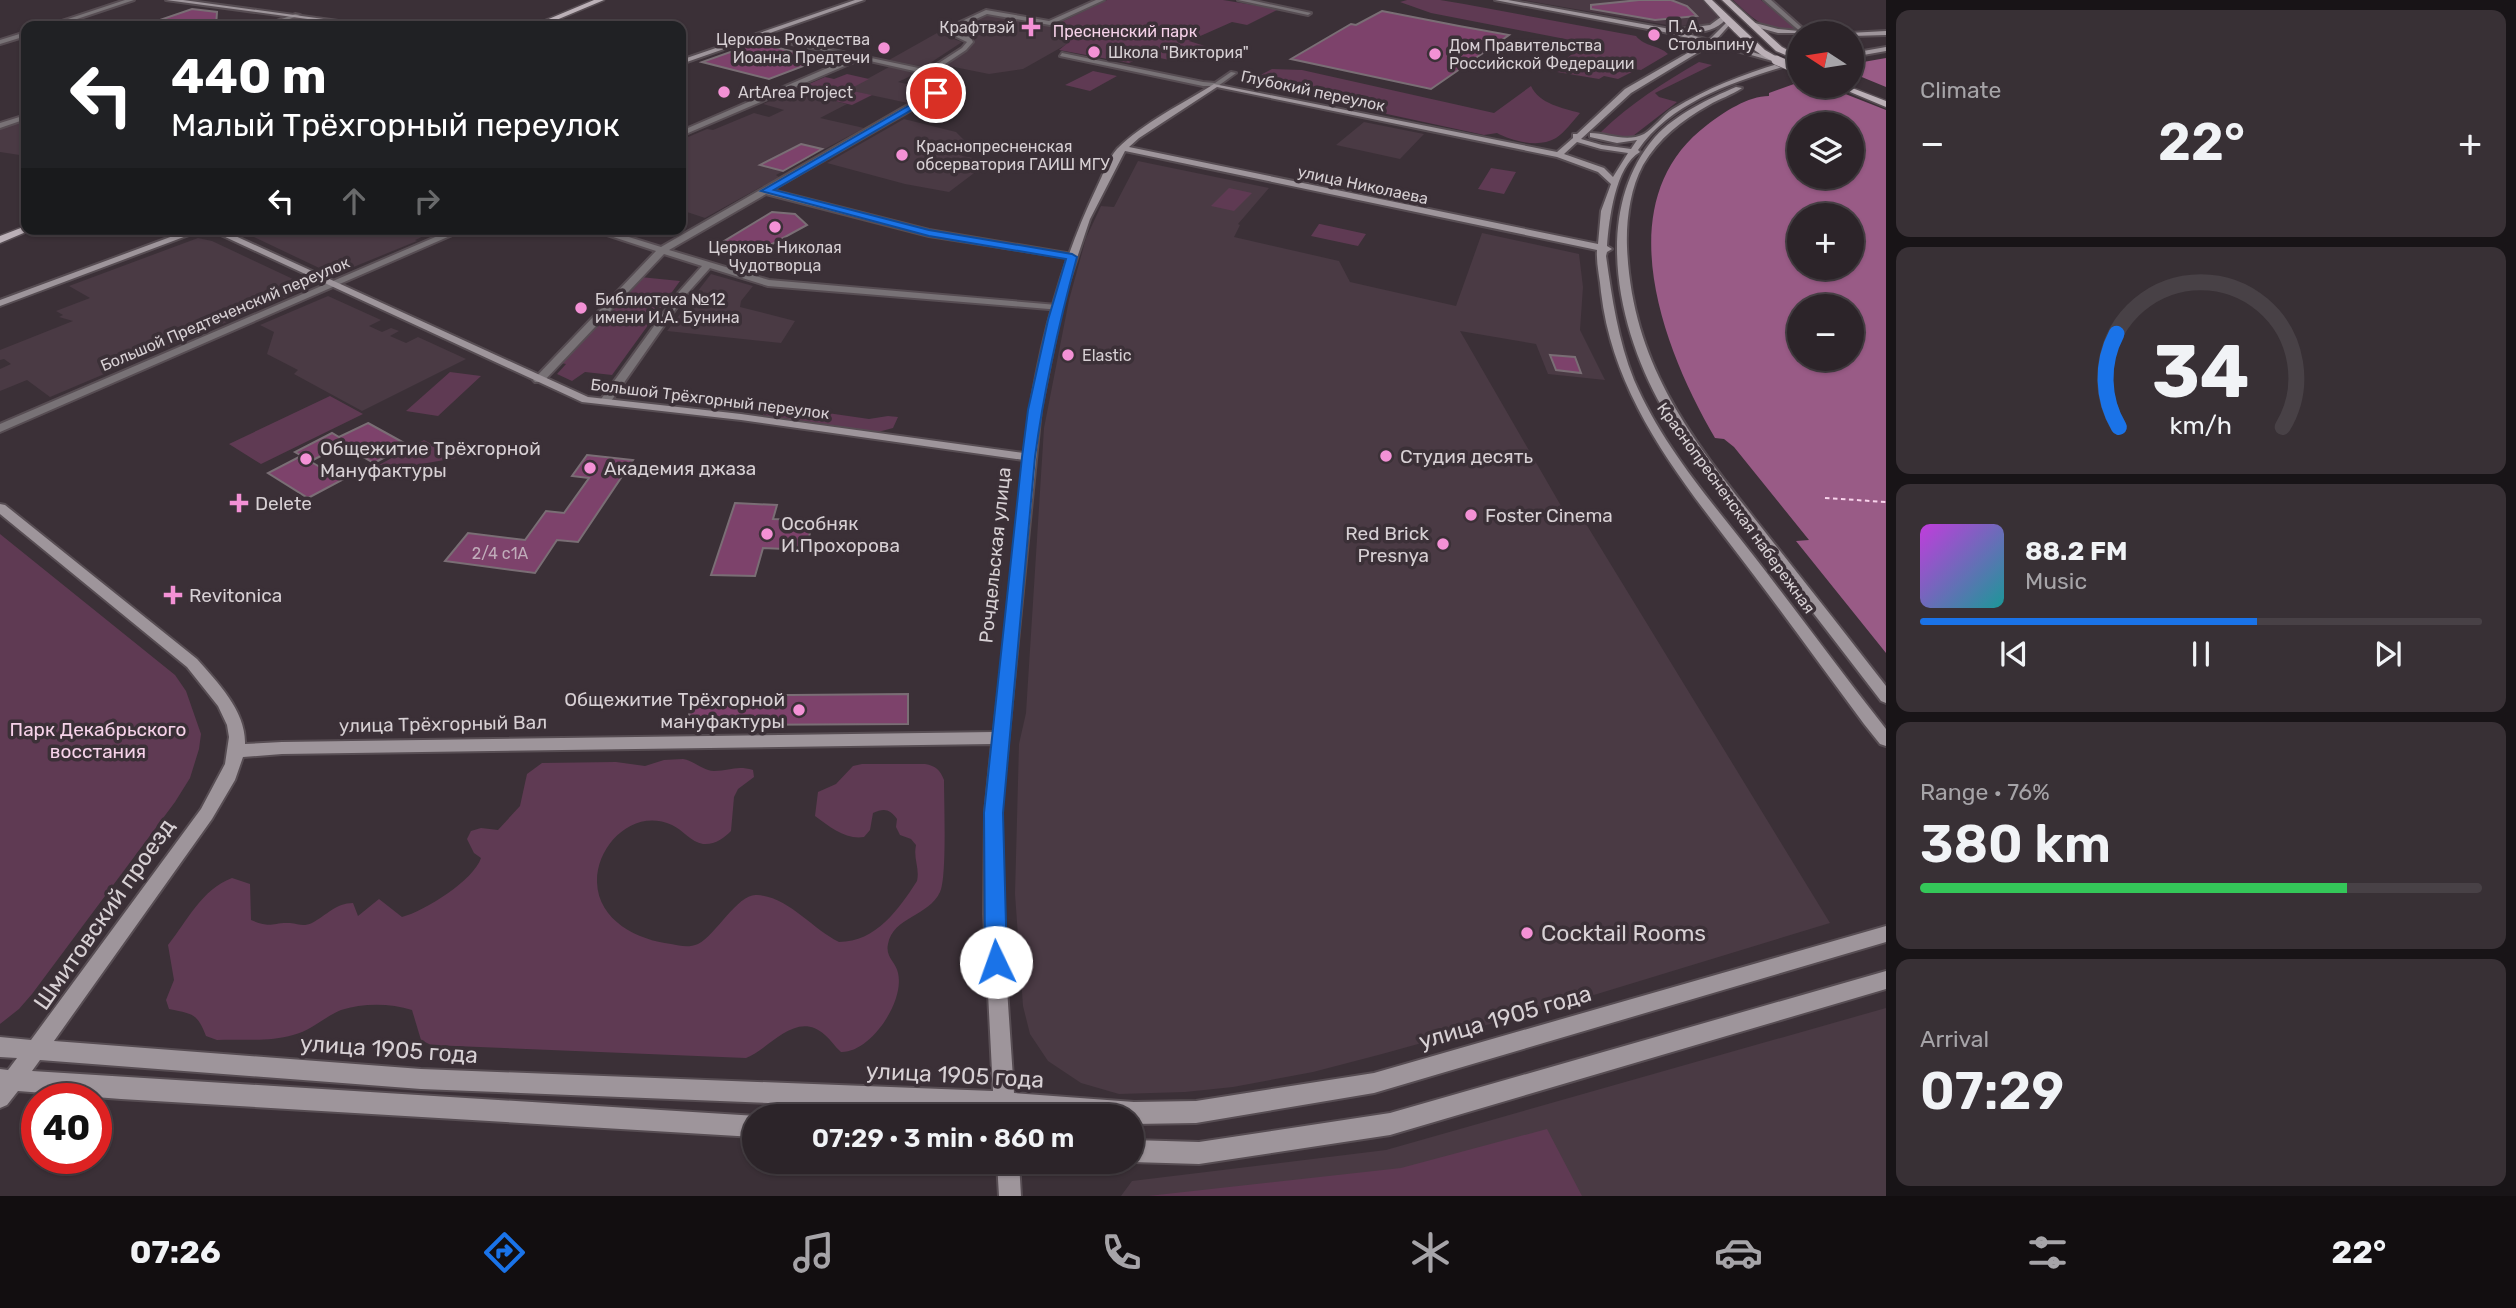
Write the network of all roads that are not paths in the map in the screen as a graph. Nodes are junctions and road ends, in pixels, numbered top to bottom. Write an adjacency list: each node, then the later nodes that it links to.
1 (131, 0): 17 (street)
2 (169, 0): 15 (main road)
3 (600, 0): 20 (main road)
4 (615, 0): 21 (main road)
5 (861, 0): 28 (main road)
6 (1101, 0): 48 (street)
7 (1241, 0): 13 (street)
8 (1287, 0): 13 (street)
9 (1498, 0): 24 (main road)
10 (1708, 0): 16 (main road)
11 (1726, 0): 23 (main road)
12 (1767, 0): 22 (street)
13 (1273, 6): 14 (street)
14 (1308, 13)
15 (297, 15): 18 (street); 19 (main road)
16 (1727, 19): 24 (main road); 32 (main road); 44 (main road)
17 (66, 21)
18 (281, 21)
19 (338, 21)
20 (548, 21)
21 (563, 21)
22 (1791, 21)
23 (1751, 24): 25 (main road); 35 (main road)
24 (1641, 25): 32 (main road); 43 (main road)
25 (1787, 32)
26 (1886, 33): 27 (main road)
27 (1864, 34)
28 (759, 35): 41 (street); 42 (main road)
29 (21, 36): 31 (street)
30 (1787, 40): 35 (main road)
31 (0, 42)
32 (1712, 42): 40 (main road); 43 (main road); 44 (main road)
33 (1886, 44): 34 (main road)
34 (1864, 47)
35 (1779, 49): 37 (main road)
36 (1886, 50): 38 (main road)
37 (1787, 53)
38 (1864, 53)
39 (1062, 55): 51 (street, Глубокий переулок)
40 (1702, 56): 44 (main road); 58 (main road)
41 (860, 57): 48 (street); 57 (street)
42 (686, 60)
43 (1681, 60): 59 (main road)
44 (1776, 61): 46 (main road, bridge)
45 (1787, 61): 60 (main road, Краснопресненская набережная)
46 (1787, 64)
47 (1787, 70): 64 (main road, Краснопресненская набережная)
48 (929, 72): 67 (street)
49 (1233, 73): 51 (street, Рочдельская улица)
50 (1864, 84): 52 (main road)
51 (1216, 85): 62 (main road, Рочдельская улица); 65 (main road, Глубокий переулок)
52 (1886, 93)
53 (1864, 95): 54 (main road)
54 (1886, 104)
55 (21, 119): 56 (street)
56 (0, 127)
57 (686, 132)
58 (1593, 135): 60 (main road); 63 (main road)
59 (1576, 136): 61 (main road); 65 (main road)
60 (1642, 137): 63 (main road, Краснопресненская набережная)
61 (1601, 147): 63 (main road); 65 (main road)
62 (1122, 148): 76 (main road, улица Николаева); 79 (main road, Рочдельская улица)
63 (1631, 150): 64 (main road); 66 (main road, Краснопресненская набережная)
64 (1647, 153): 78 (main road, Краснопресненская набережная)
65 (1559, 155): 66 (main road, Глубокий переулок)
66 (1614, 183): 76 (main road, Краснопресненская набережная)
67 (766, 191): 77 (street); 79 (street)
68 (21, 222): 69 (main road)
69 (0, 229)
70 (21, 232): 75 (main road)
71 (185, 235): 82 (main road)
72 (225, 235): 81 (main road, Большой Трёхгорный переулок)
73 (448, 235): 81 (street, Большой Предтеченский переулок)
74 (613, 235): 77 (street)
75 (0, 240)
76 (1599, 248): 78 (main road, улица Николаева); 91 (main road, Краснопресненская набережная)
77 (662, 250): 80 (street); 84 (street)
78 (1621, 251): 89 (main road, Краснопресненская набережная)
79 (1072, 257): 83 (main road, Рочдельская улица)
80 (708, 264): 83 (street); 85 (street)
81 (332, 286): 84 (main road, Большой Трёхгорный переулок); 86 (street, Большой Предтеченский переулок)
82 (0, 303)
83 (1057, 308): 87 (main road, Рочдельская улица)
84 (538, 380): 85 (main road, Большой Трёхгорный переулок)
85 (605, 402): 87 (main road, Большой Трёхгорный переулок)
86 (0, 428)
87 (1028, 457): 90 (main road, Рочдельская улица)
88 (0, 508): 92 (main road)
89 (1886, 697)
90 (999, 738): 92 (main road, улица Трёхгорный Вал); 100 (main road, Рочдельская улица)
91 (1886, 740)
92 (237, 751): 96 (main road, Шмитовский проезд)
93 (1886, 934): 101 (main road, улица 1905 года)
94 (1886, 979): 103 (main road)
95 (0, 1047): 96 (main road, улица 1905 года)
96 (36, 1051): 97 (main road, Шмитовский проезд); 99 (main road, улица 1905 года)
97 (6, 1080): 98 (main road, Шмитовский проезд); 102 (main road)
98 (0, 1098)
99 (891, 1104)
100 (1004, 1104)
101 (1144, 1113)
102 (742, 1125)
103 (1144, 1152)
104 (1009, 1174): 105 (main road)
105 (1010, 1196)

